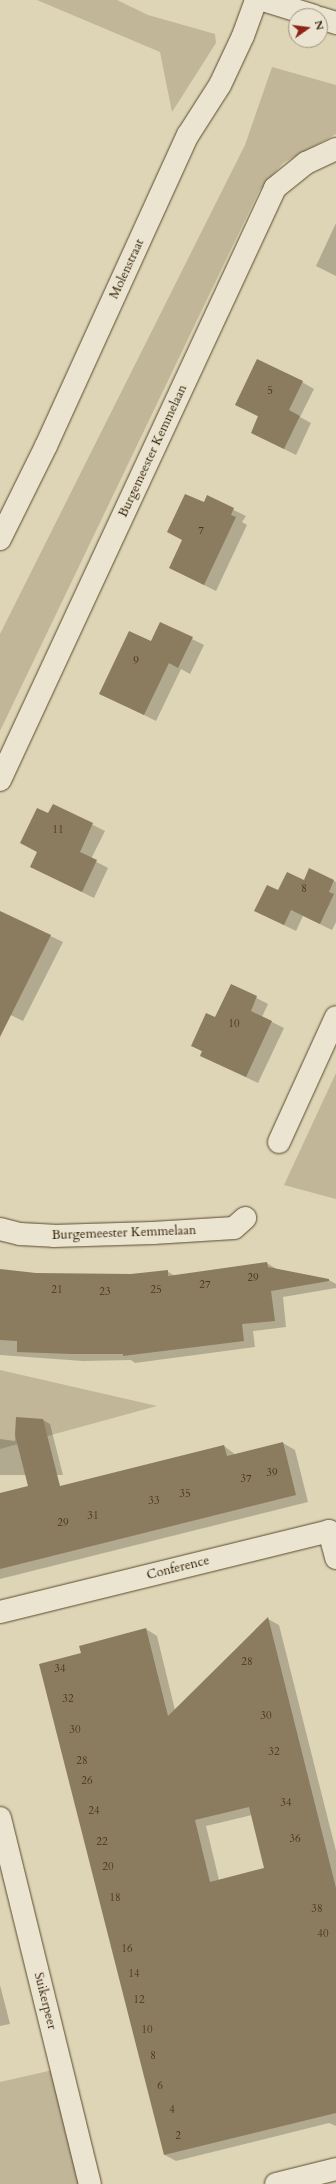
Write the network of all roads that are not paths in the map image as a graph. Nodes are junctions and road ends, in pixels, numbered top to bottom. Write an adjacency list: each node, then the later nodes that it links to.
1 (256, 0): 5 (street, Molenstraat)
2 (263, 0): 3 (street)
3 (288, 8)
4 (336, 149): 6 (street, Burgemeester Kemmelaan)
5 (0, 539)
6 (0, 780)
7 (336, 1016): 8 (street)
8 (279, 1142)
9 (244, 1218): 10 (street, Burgemeester Kemmelaan)
10 (0, 1229)
11 (336, 1558): 12 (street, Conference)
12 (0, 1612)
13 (0, 1818): 15 (street, Suikerpeer)
14 (336, 2170): 16 (street)
15 (90, 2184)
16 (276, 2184)

